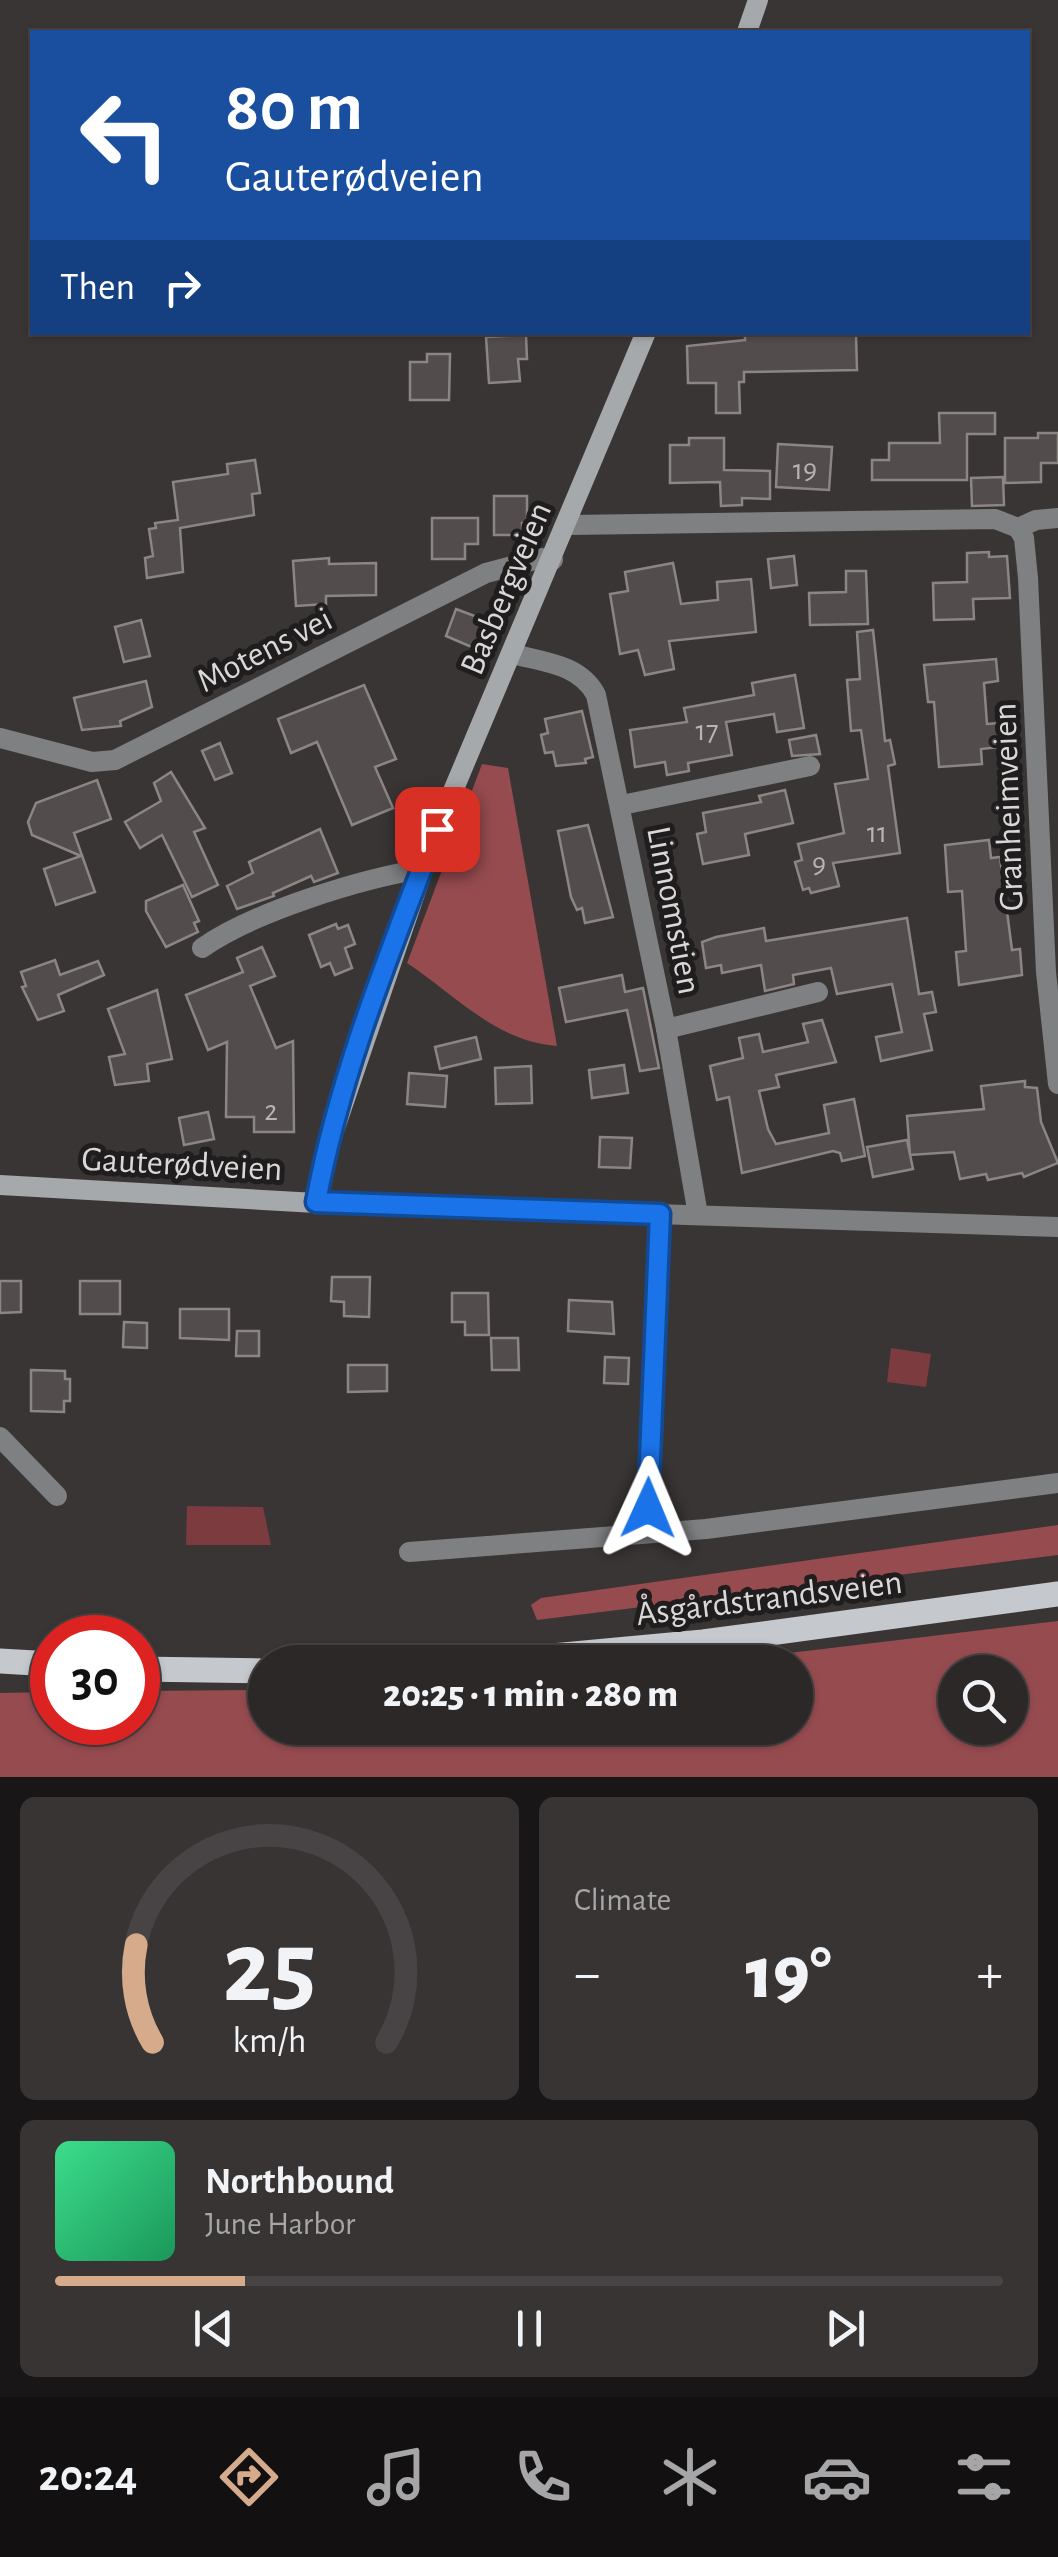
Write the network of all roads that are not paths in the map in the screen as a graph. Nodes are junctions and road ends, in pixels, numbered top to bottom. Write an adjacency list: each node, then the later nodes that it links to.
1 (758, 0): 2 (main road)
2 (749, 30)
3 (645, 335): 5 (main road, Basbergveien)
4 (1058, 518): 6 (street)
5 (568, 525): 6 (street); 7 (main road, Basbergveien)
6 (1018, 528): 16 (street, Granheimveien)
7 (553, 560): 8 (main road, Basbergveien); 9 (street, Motens vei)
8 (513, 654): 11 (street, Linnomstien); 12 (main road, Basbergveien)
9 (0, 738)
10 (810, 766): 11 (street, Linnomstien)
11 (622, 805): 15 (street, Linnomstien)
12 (422, 869): 13 (street); 18 (main road, Basbergveien)
13 (202, 948)
14 (818, 992): 15 (street, Linnomstien)
15 (666, 1028): 20 (street, Linnomstien)
16 (1058, 1084)
17 (0, 1185): 18 (main road, Gauterødveien)
18 (316, 1202): 19 (street, Gauterødveien)
19 (660, 1214): 20 (street, Gauterødveien); 25 (street)
20 (698, 1215): 21 (street, Gauterødveien)
21 (1058, 1227)
22 (0, 1437): 24 (street)
23 (1058, 1483): 25 (street)
24 (57, 1496)
25 (651, 1532): 26 (street)
26 (408, 1552)
27 (1058, 1594): 28 (main road, Åsgårdstrandsveien)
28 (671, 1645)
29 (0, 1661): 30 (main road)
30 (30, 1663)
31 (160, 1669): 32 (main road)
32 (248, 1671)

